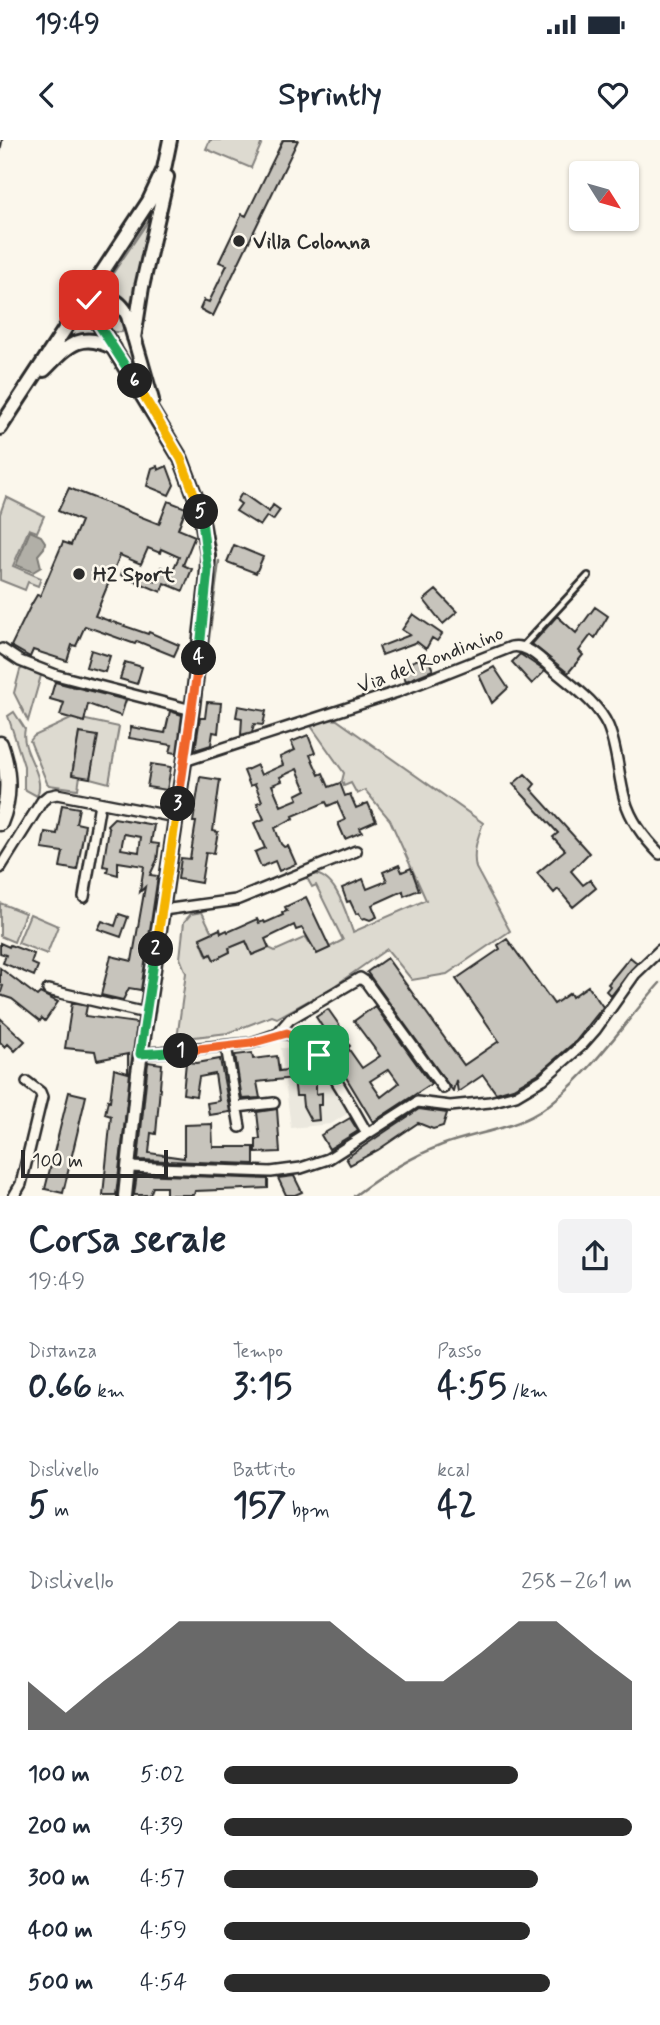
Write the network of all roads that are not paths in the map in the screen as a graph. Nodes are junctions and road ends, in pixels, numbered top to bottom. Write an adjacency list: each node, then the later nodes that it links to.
1 (170, 140): 2 (street)
2 (168, 156): 3 (street); 4 (street)
3 (87, 297): 4 (street); 5 (street); 6 (street)
4 (134, 338): 7 (street)
5 (114, 348): 6 (street); 7 (street)
6 (24, 390): 8 (street)
7 (158, 417): 12 (street)
8 (0, 428)
9 (587, 576): 10 (lane)
10 (522, 647): 14 (street, Via del Rondinino); 19 (street, Via del Rondinino)
11 (2, 649): 12 (street)
12 (192, 710): 14 (street)
13 (0, 744): 17 (main road)
14 (184, 761): 16 (street)
15 (100, 803): 16 (street); 20 (street); 21 (street)
16 (175, 817): 22 (street)
17 (0, 823)
18 (356, 851): 22 (street)
19 (660, 854)
20 (0, 868)
21 (84, 897)
22 (163, 910): 25 (street)
23 (660, 950): 34 (street)
24 (48, 990): 25 (street)
25 (146, 1013): 28 (street)
26 (277, 1034): 27 (street); 30 (street); 34 (street)
27 (226, 1046): 28 (street); 32 (street)
28 (140, 1054): 35 (street)
29 (27, 1082): 36 (street)
30 (443, 1088)
31 (274, 1103): 32 (street)
32 (237, 1107): 33 (street)
33 (240, 1127)
34 (367, 1133): 35 (street)
35 (128, 1167): 37 (street)
36 (14, 1195)
37 (125, 1195)

